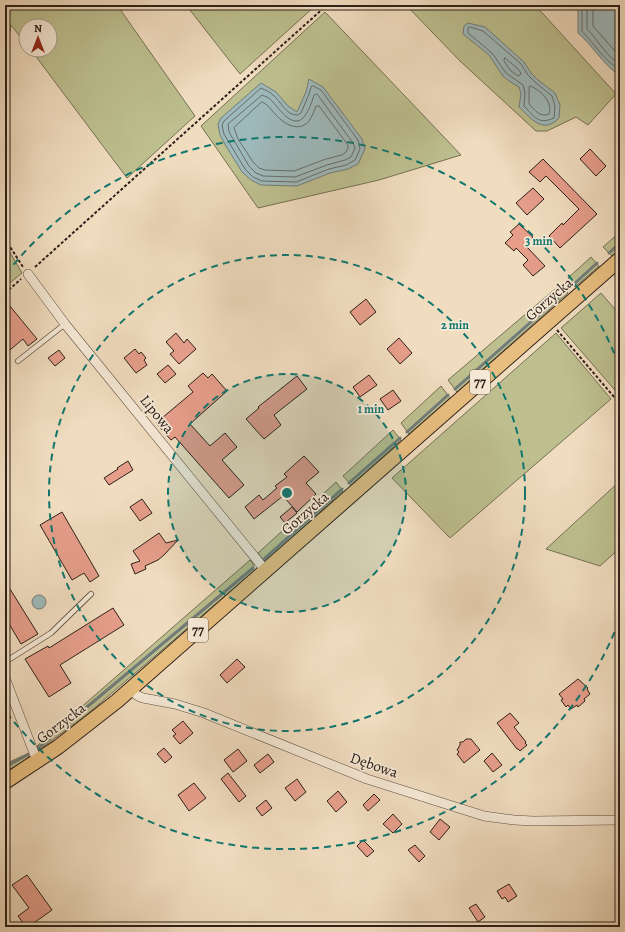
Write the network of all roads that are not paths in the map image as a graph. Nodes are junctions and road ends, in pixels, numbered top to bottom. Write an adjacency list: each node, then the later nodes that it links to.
1 (620, 259): 5 (main road, Gorzycka / 77)
2 (28, 274): 3 (street, Lipowa)
3 (66, 324): 4 (lane); 5 (street, Lipowa)
4 (18, 361)
5 (266, 571): 9 (main road, Gorzycka / 77)
6 (91, 594): 7 (lane)
7 (5, 662)
8 (5, 678): 10 (street)
9 (130, 690): 10 (main road, Gorzycka / 77); 12 (street, Dębowa)
10 (38, 761): 11 (main road, Gorzycka / 77)
11 (5, 782)
12 (620, 820)

